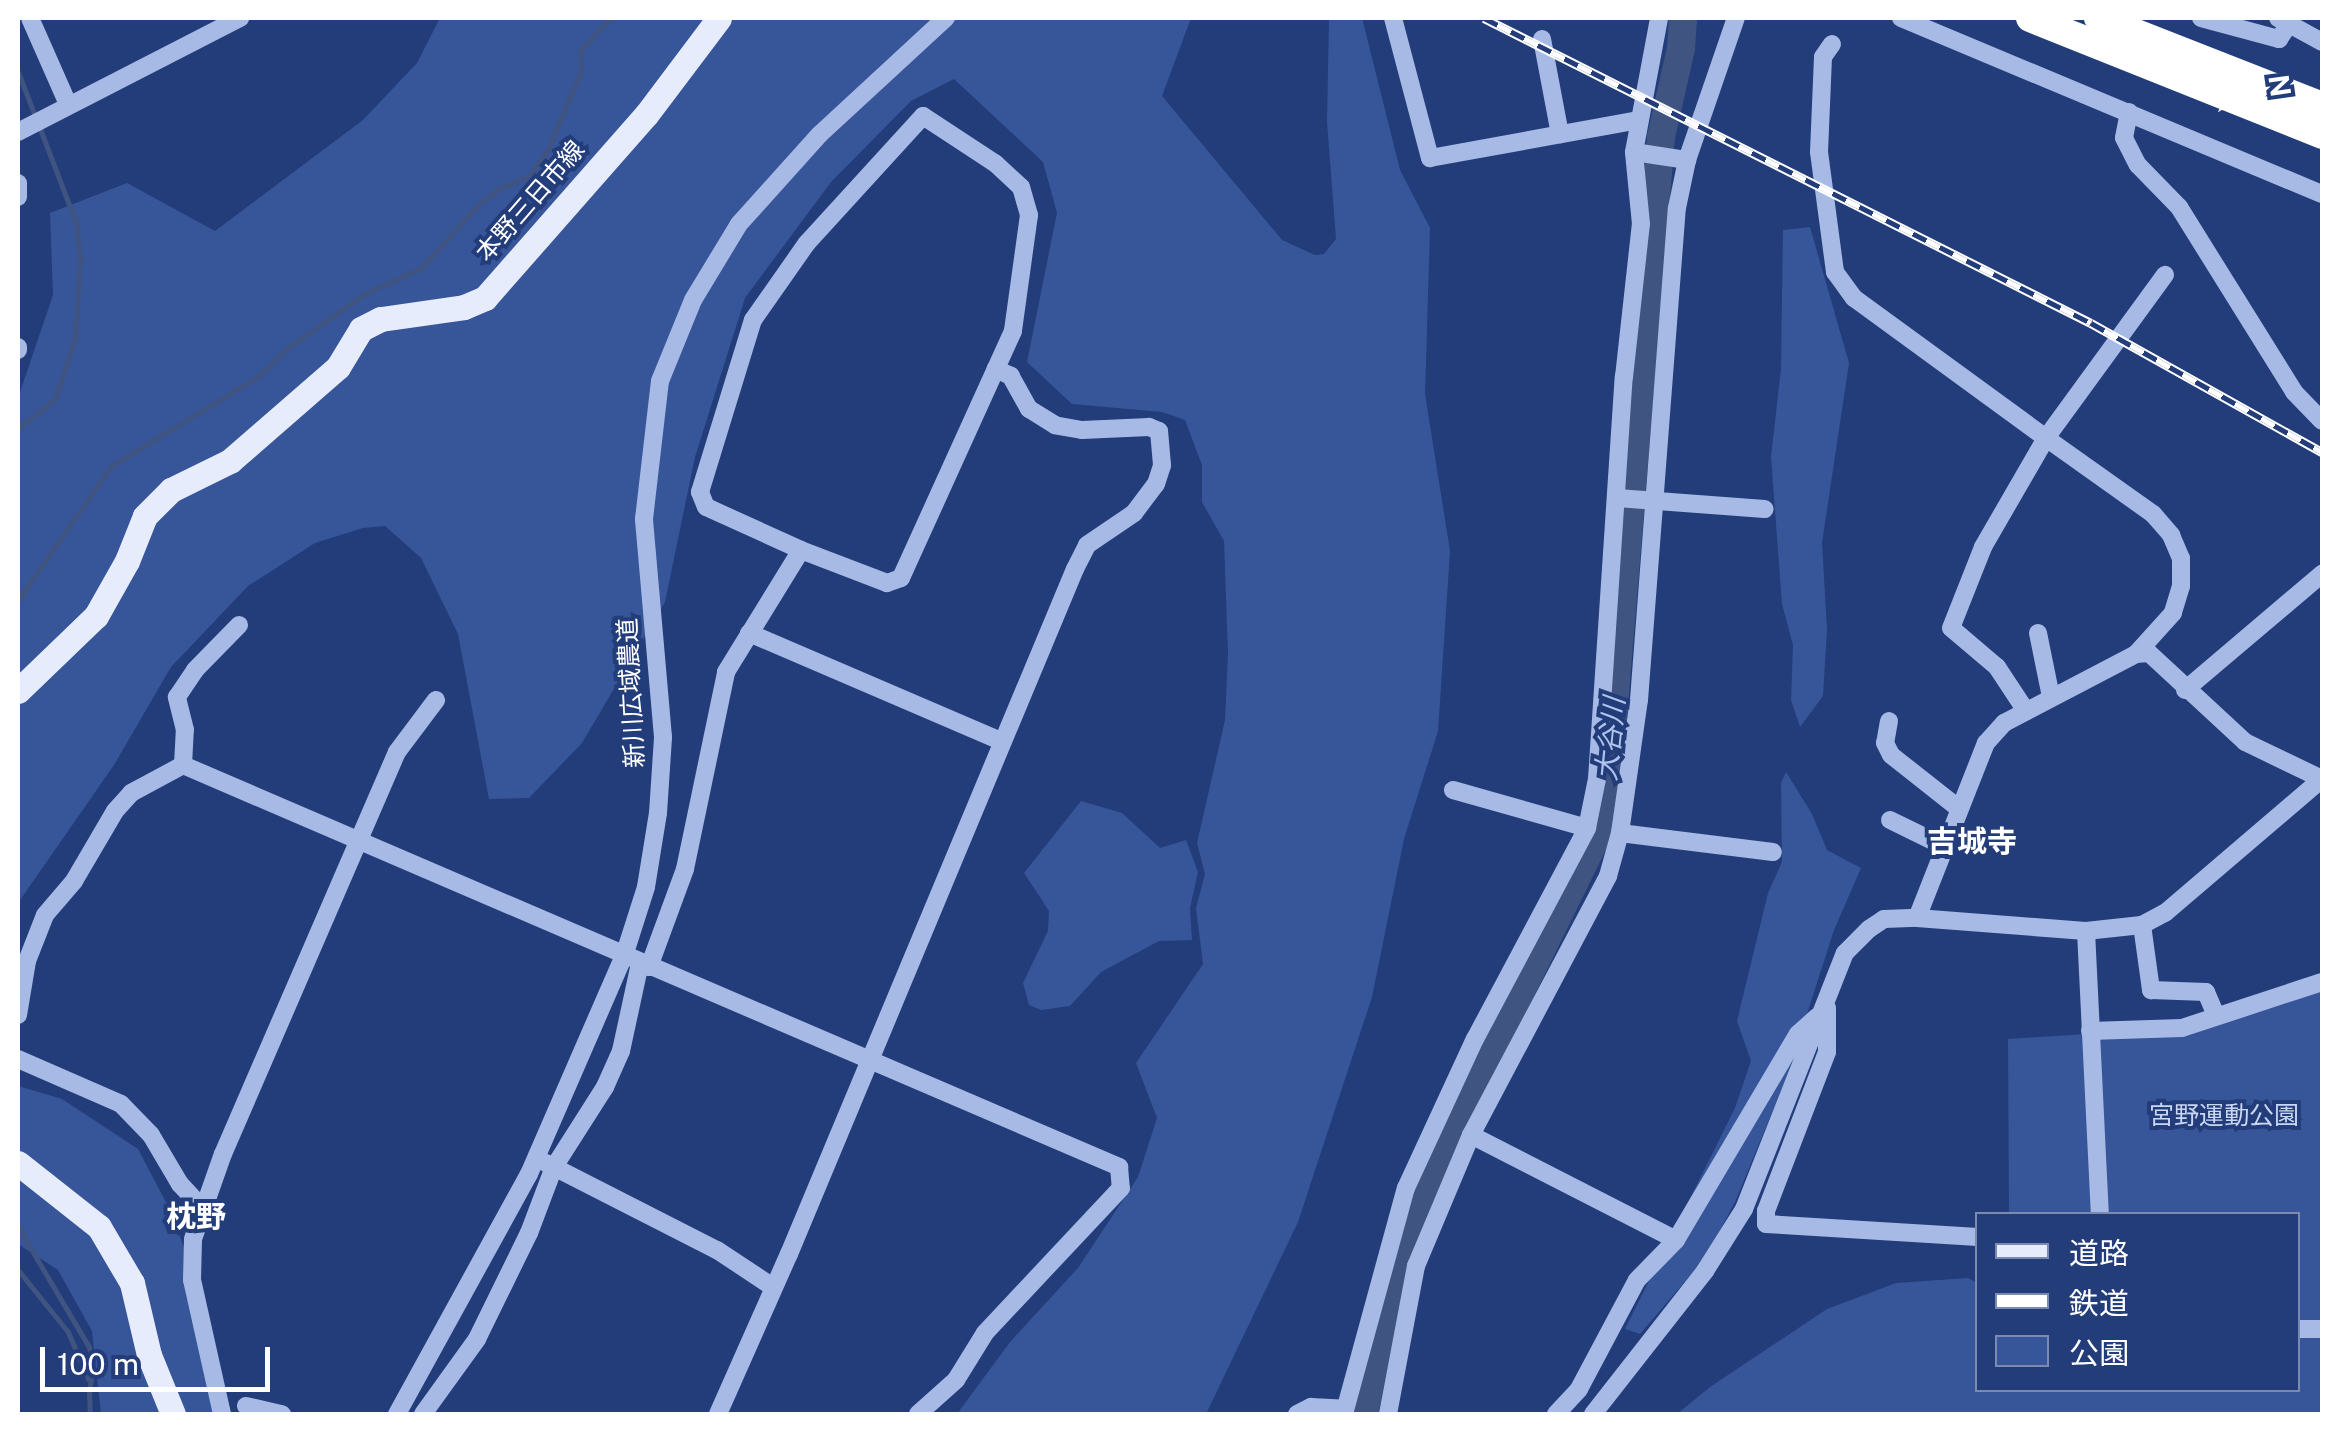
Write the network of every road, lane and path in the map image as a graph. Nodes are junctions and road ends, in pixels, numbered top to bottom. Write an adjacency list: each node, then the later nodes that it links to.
1 (30, 18): 16 (street)
2 (240, 18): 16 (street)
3 (719, 18): 42 (main road, 本野三日市線)
4 (946, 18): 61 (street, 新川広域農道)
5 (1393, 18): 21 (street)
6 (1659, 18): 19 (street)
7 (1736, 18): 24 (street)
8 (1901, 18): 18 (street)
9 (2030, 18): 22 (highway)
10 (2098, 18): 17 (highway)
11 (2200, 18): 12 (street)
12 (2283, 21): 14 (street)
13 (1542, 39): 21 (street)
14 (2322, 42)
15 (1832, 44): 31 (street)
16 (68, 104): 20 (street)
17 (2322, 106)
18 (2129, 112): 26 (street); 30 (street)
19 (1640, 120): 21 (street); 23 (street)
20 (18, 132)
21 (1560, 134)
22 (2322, 134)
23 (1634, 152): 24 (street); 32 (street)
24 (1686, 160): 33 (street)
25 (18, 183): 27 (street)
26 (2322, 194)
27 (18, 197)
28 (2166, 275): 31 (street)
29 (996, 368): 35 (street); 35 (street); 47 (street)
30 (2322, 422)
31 (2046, 438): 40 (street); 45 (street)
32 (1617, 498): 33 (street); 53 (street)
33 (1654, 500): 34 (street); 54 (street)
34 (1765, 509)
35 (801, 550): 39 (street)
36 (2322, 574): 41 (street)
37 (240, 625): 48 (street)
38 (2038, 633): 43 (street)
39 (750, 634): 47 (street); 61 (street)
40 (2136, 654): 41 (street); 43 (street)
41 (2185, 690): 49 (street)
42 (18, 691)
43 (2052, 697): 45 (street)
44 (436, 700): 55 (street)
45 (2026, 711): 51 (street)
46 (1889, 722): 51 (street)
47 (1001, 741): 68 (street)
48 (183, 765): 55 (street); 64 (street)
49 (2322, 779): 59 (street)
50 (1453, 790): 53 (street)
51 (1958, 808): 56 (street)
52 (1890, 820): 56 (street)
53 (1587, 828): 80 (street)
54 (1620, 833): 57 (street); 69 (street)
55 (358, 844): 61 (street); 73 (street)
56 (1942, 846): 58 (street)
57 (1773, 852)
58 (1917, 918): 60 (street); 63 (street)
59 (2142, 925): 60 (street); 65 (street)
60 (2086, 931): 66 (street)
61 (638, 962): 68 (street); 70 (street, 新川広域農道); 72 (street)
62 (2322, 982): 65 (street)
63 (1824, 1005): 75 (street); 76 (street); 90 (street)
64 (18, 1015)
65 (2216, 1016): 66 (street)
66 (2090, 1031): 74 (street)
67 (18, 1058): 73 (street)
68 (868, 1061): 77 (street); 86 (street)
69 (1471, 1135): 76 (street); 88 (street)
70 (536, 1158): 72 (street); 79 (street, 新川広域農道)
71 (18, 1164): 81 (main road)
72 (554, 1167): 77 (street); 84 (street)
73 (202, 1209): 82 (street)
74 (2100, 1212)
75 (1975, 1237)
76 (1676, 1240): 89 (street)
77 (773, 1287): 85 (street)
78 (246, 1406): 83 (street)
79 (401, 1410): 84 (street)
80 (1344, 1412): 87 (street)
81 (173, 1414)
82 (222, 1414)
83 (282, 1414)
84 (424, 1414)
85 (718, 1414)
86 (918, 1414)
87 (1297, 1414)
88 (1388, 1414)
89 (1556, 1414)
90 (1592, 1414)

